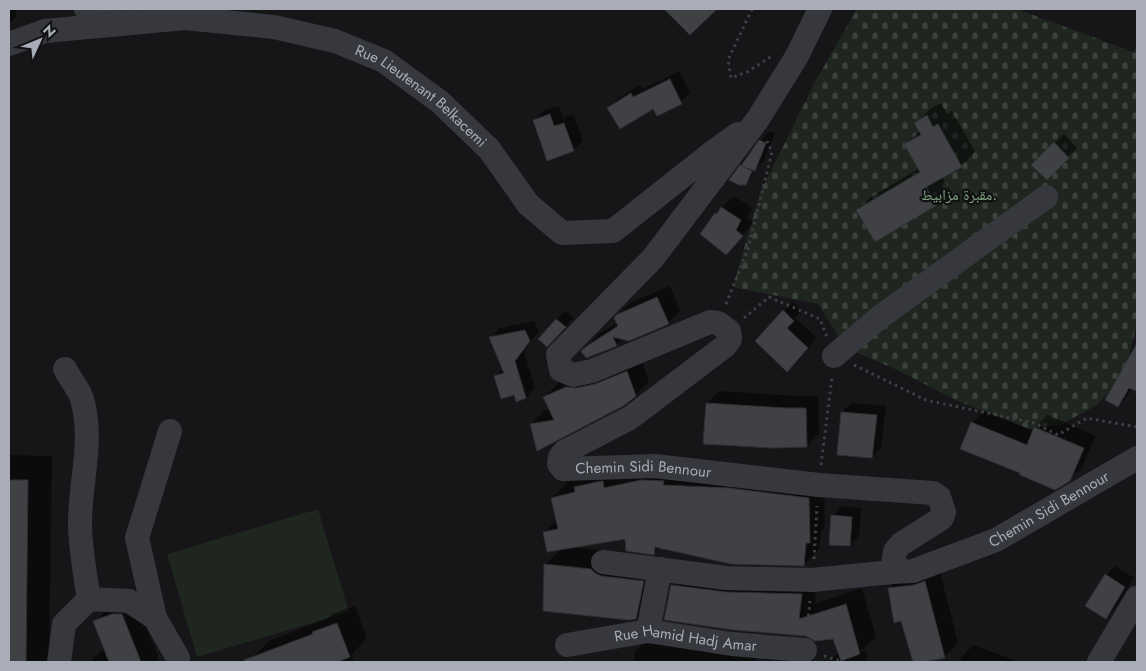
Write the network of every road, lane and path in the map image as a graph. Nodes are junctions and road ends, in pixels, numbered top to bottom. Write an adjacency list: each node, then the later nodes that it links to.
1 (86, 9): 4 (street)
2 (752, 9): 6 (path)
3 (820, 9): 7 (street)
4 (185, 18): 5 (street, Rue Lieutenant Belkacemi); 7 (street, Rue Lieutenant Belkacemi)
5 (9, 44)
6 (778, 52)
7 (758, 119): 9 (path); 9 (street)
8 (1046, 197): 10 (street)
9 (723, 327): 10 (path); 15 (street, Chemin Sidi Bennour)
10 (834, 356): 12 (path); 16 (path)
11 (65, 369): 22 (street)
12 (1137, 427)
13 (170, 431): 23 (street)
14 (1137, 458): 19 (street, Chemin Sidi Bennour)
15 (678, 469): 16 (street, Chemin Sidi Bennour); 18 (path)
16 (819, 486): 19 (street, Chemin Sidi Bennour); 20 (path)
17 (604, 562): 18 (street)
18 (660, 569): 20 (street); 24 (street)
19 (892, 572): 20 (street)
20 (812, 580): 26 (path)
21 (1137, 598): 29 (street)
22 (89, 599): 23 (street); 27 (street)
23 (155, 618): 28 (street)
24 (648, 630): 25 (street, Rue Hamid Hadj Amar); 26 (street, Rue Hamid Hadj Amar)
25 (567, 645)
26 (804, 650)
27 (59, 662)
28 (178, 662)
29 (1100, 662)

